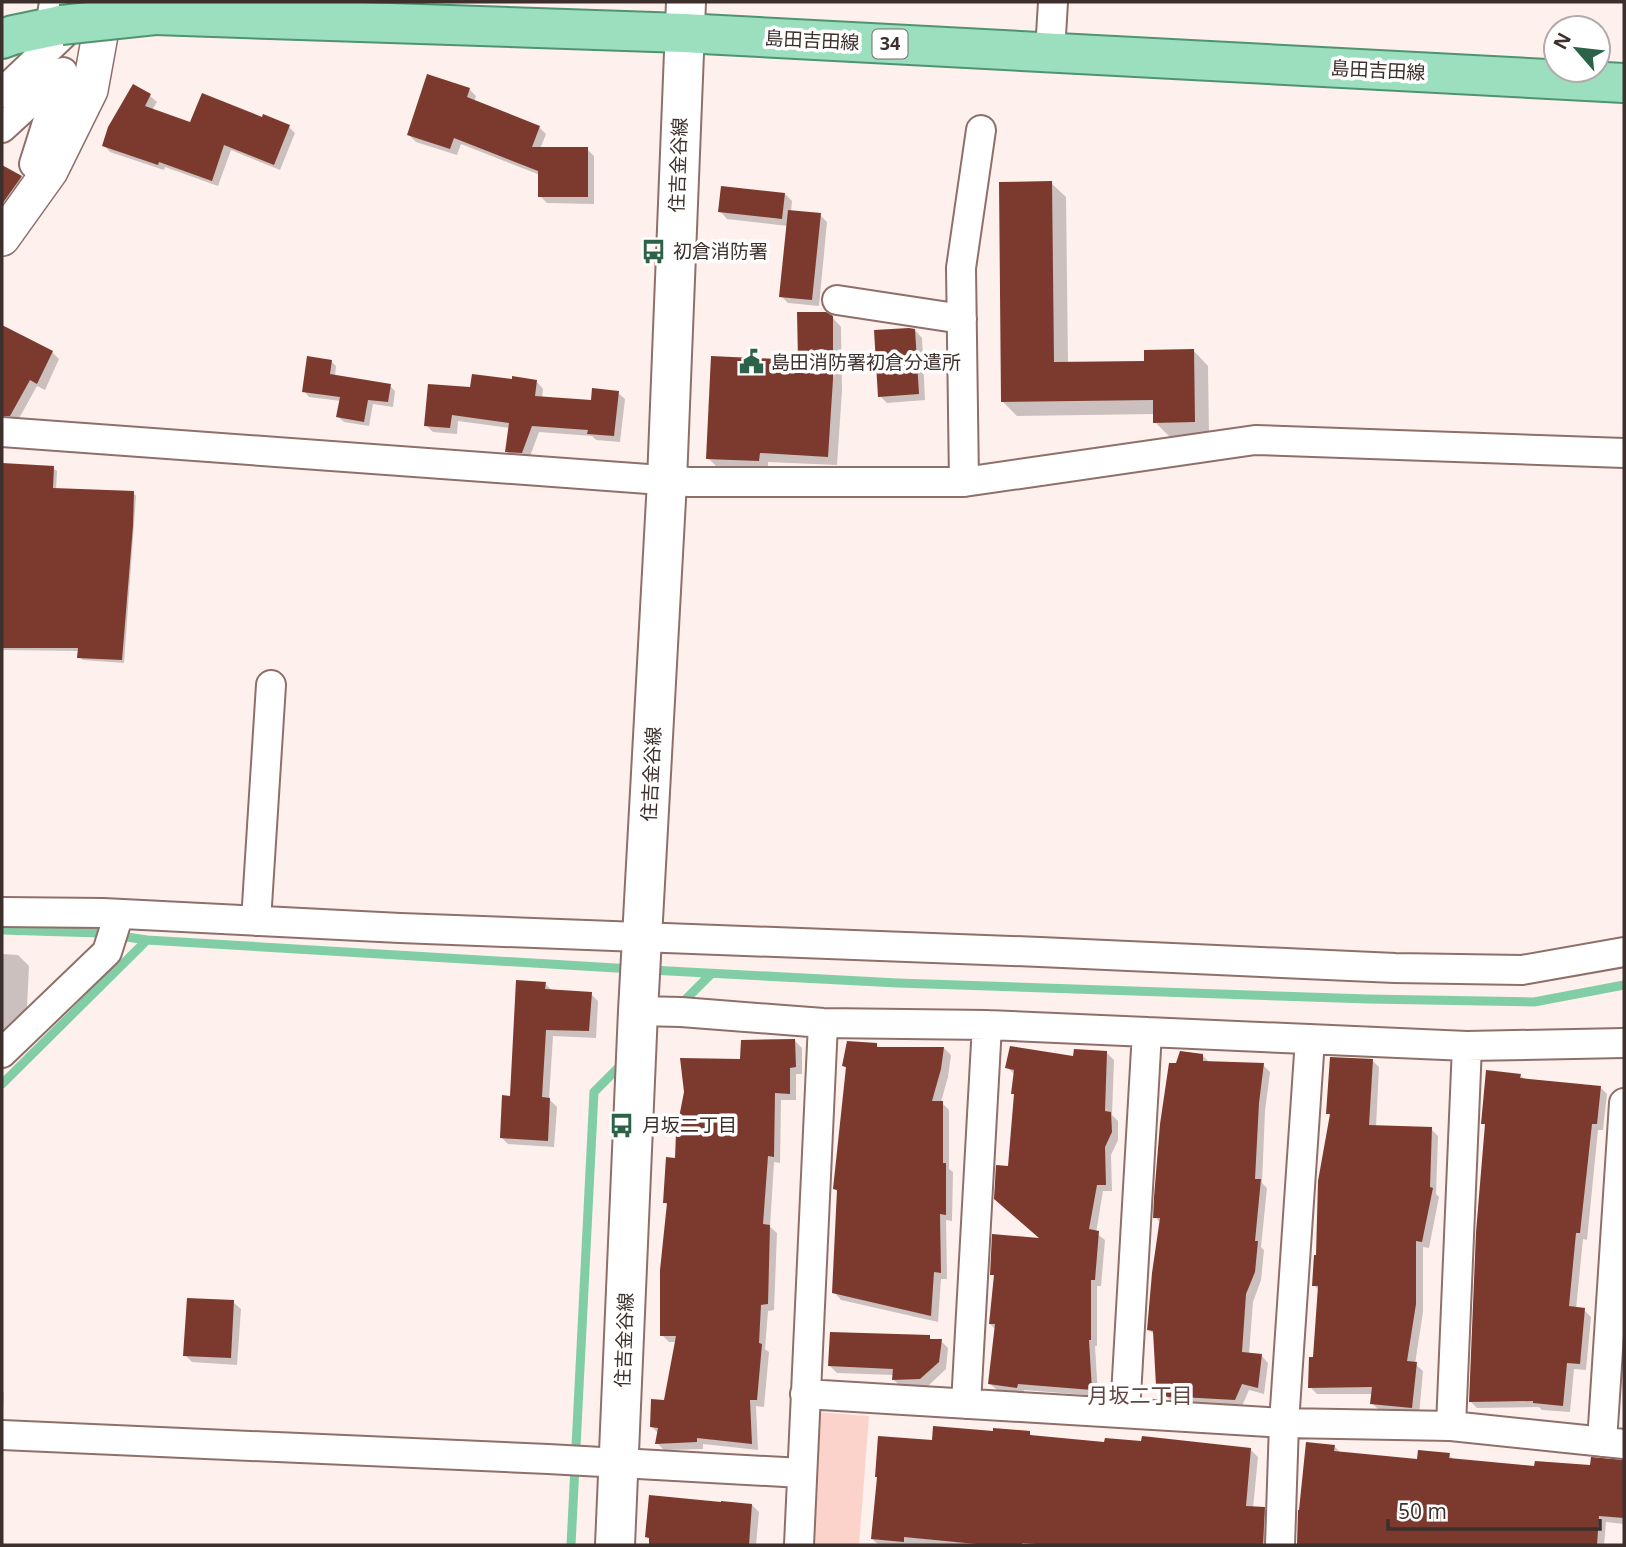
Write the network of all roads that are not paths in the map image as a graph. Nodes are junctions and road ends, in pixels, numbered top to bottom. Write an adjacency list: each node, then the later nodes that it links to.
1 (106, 2): 11 (street)
2 (1054, 2): 6 (street)
3 (684, 17): 4 (main road, 島田吉田線 / 34, bridge); 6 (main road, 島田吉田線 / 34); 17 (main road, 住吉金谷線)
4 (60, 20): 5 (main road, 島田吉田線 / 34); 8 (street)
5 (2, 39)
6 (1050, 52): 7 (main road, 島田吉田線 / 34)
7 (1624, 83)
8 (2, 93)
9 (2, 128): 11 (street)
10 (981, 130): 14 (street)
11 (50, 171): 12 (street)
12 (2, 238)
13 (836, 300): 14 (street)
14 (962, 319): 18 (street)
15 (2, 432): 17 (street)
16 (1624, 453): 18 (street)
17 (667, 481): 18 (street); 23 (main road, 住吉金谷線)
18 (964, 482)
19 (271, 685): 22 (street)
20 (2, 912): 21 (street)
21 (118, 915): 22 (street); 32 (street)
22 (256, 921): 23 (street)
23 (642, 941): 24 (street); 25 (main road, 住吉金谷線)
24 (1624, 952)
25 (652, 1008): 26 (street); 41 (main road, 住吉金谷線)
26 (823, 1023): 27 (street); 34 (street)
27 (986, 1025): 28 (street); 35 (street)
28 (1147, 1032): 29 (street); 36 (street)
29 (1310, 1039): 31 (street); 37 (street)
30 (1624, 1043): 31 (street)
31 (1466, 1046): 38 (street)
32 (2, 1053)
33 (1624, 1103): 40 (street)
34 (805, 1394): 35 (street); 42 (street)
35 (966, 1404): 36 (street)
36 (1125, 1413): 37 (street)
37 (1284, 1423): 38 (street); 45 (street)
38 (1451, 1426): 40 (street)
39 (2, 1435): 41 (street)
40 (1613, 1443)
41 (607, 1462): 42 (street); 43 (main road, 住吉金谷線)
42 (802, 1473): 44 (street)
43 (615, 1545)
44 (799, 1545)
45 (1280, 1545)

